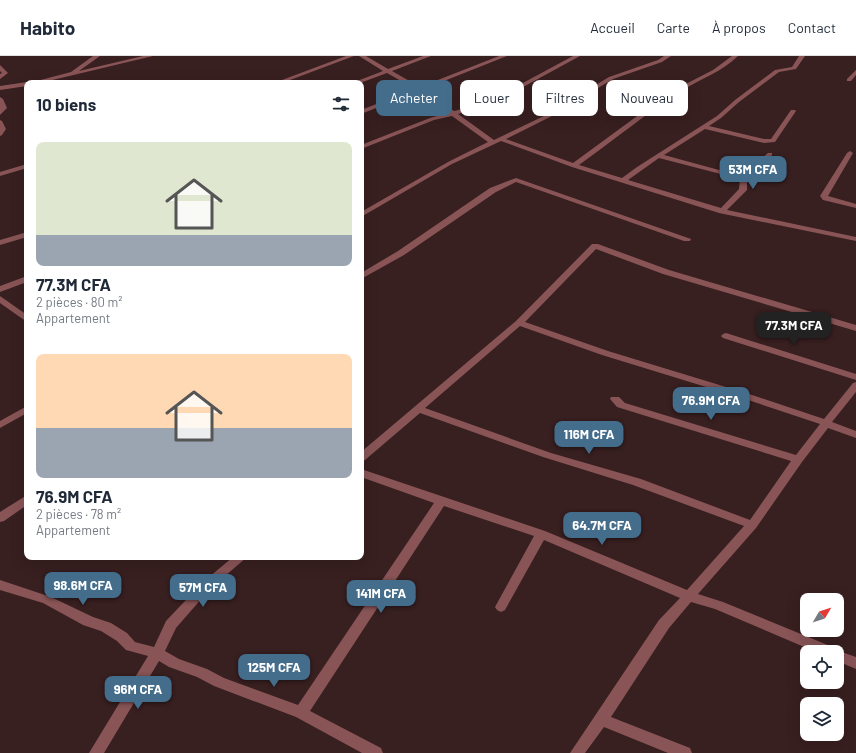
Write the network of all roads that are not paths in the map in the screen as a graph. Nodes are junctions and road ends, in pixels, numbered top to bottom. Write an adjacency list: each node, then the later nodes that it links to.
1 (97, 56): 14 (street)
2 (150, 56): 14 (street)
3 (351, 56): 17 (street)
4 (362, 56): 12 (street)
5 (428, 56): 12 (street)
6 (504, 56): 20 (street)
7 (577, 56): 29 (street)
8 (668, 56): 33 (street)
9 (735, 56): 38 (street)
10 (802, 56): 31 (street)
11 (0, 67): 15 (street)
12 (389, 70): 18 (street); 19 (street)
13 (856, 72): 21 (street)
14 (65, 76): 16 (street)
15 (0, 77)
16 (46, 80)
17 (285, 80)
18 (363, 80)
19 (405, 80)
20 (445, 80)
21 (850, 80)
22 (24, 84): 23 (street)
23 (0, 88)
24 (0, 99): 28 (street)
25 (376, 106): 26 (street)
26 (364, 111)
27 (793, 111): 31 (street)
28 (0, 113)
29 (453, 113): 33 (street); 34 (street)
30 (0, 122): 32 (street)
31 (704, 127): 37 (street)
32 (0, 134)
33 (498, 141): 38 (street); 45 (street)
34 (364, 146)
35 (770, 154): 41 (street)
36 (850, 154): 43 (street)
37 (660, 156): 41 (street); 42 (street)
38 (574, 166): 42 (street)
39 (24, 167): 40 (street)
40 (0, 174)
41 (744, 177): 44 (street)
42 (623, 181): 44 (street)
43 (856, 206)
44 (722, 211): 48 (street)
45 (364, 213)
46 (24, 235): 49 (street)
47 (687, 239): 50 (street)
48 (856, 239)
49 (0, 243)
50 (364, 275)
51 (24, 280): 52 (street)
52 (0, 289)
53 (0, 299): 54 (street)
54 (24, 317)
55 (519, 324): 56 (street); 61 (street); 63 (street)
56 (856, 328)
57 (726, 336): 58 (street)
58 (856, 377)
59 (856, 385): 63 (street)
60 (615, 399): 67 (street)
61 (418, 409): 66 (street); 72 (street)
62 (24, 411): 64 (street)
63 (826, 423): 65 (street); 67 (street)
64 (0, 425)
65 (856, 436)
66 (364, 455)
67 (798, 459): 72 (street)
68 (364, 474): 70 (street)
69 (24, 501): 71 (street)
70 (442, 501): 73 (street); 82 (street)
71 (0, 518)
72 (752, 525): 76 (street)
73 (541, 534): 76 (street); 77 (street)
74 (237, 560): 79 (street)
75 (0, 585): 79 (street)
76 (688, 596): 78 (street); 83 (street)
77 (501, 607)
78 (813, 645)
79 (157, 653): 82 (street); 84 (street)
80 (844, 658): 81 (street)
81 (856, 663)
82 (301, 713): 85 (street)
83 (601, 720): 86 (street); 87 (street)
84 (96, 753)
85 (376, 753)
86 (577, 753)
87 (685, 753)

